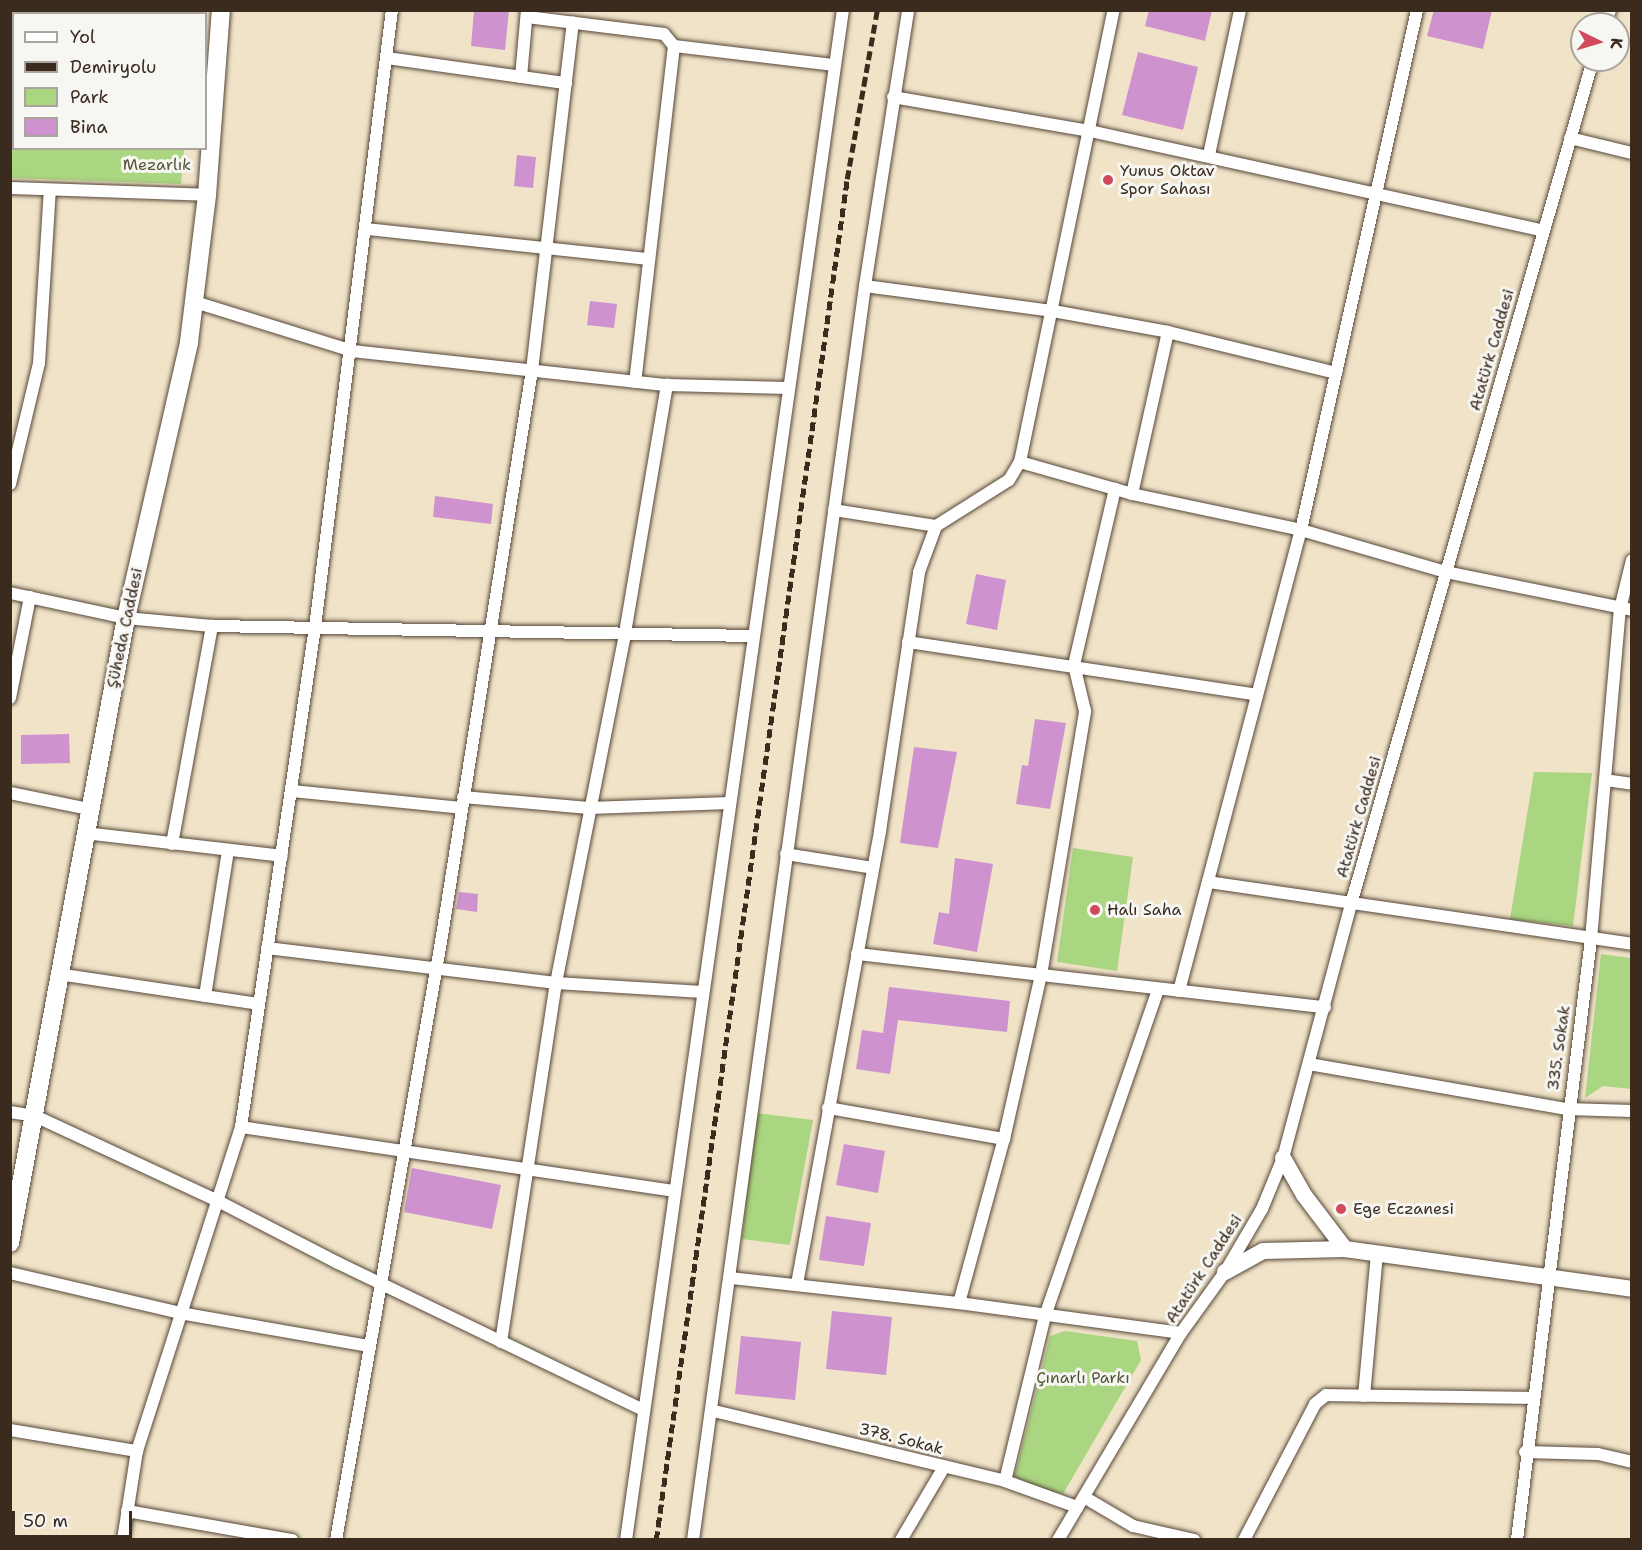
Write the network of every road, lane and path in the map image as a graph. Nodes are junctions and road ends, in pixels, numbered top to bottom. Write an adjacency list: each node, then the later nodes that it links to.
1 (221, 10): 23 (main road, Şüheda Caddesi)
2 (392, 10): 11 (street)
3 (843, 10): 12 (street)
4 (908, 10): 16 (street)
5 (1114, 10): 17 (street)
6 (1240, 10): 20 (street)
7 (1417, 10): 24 (street)
8 (527, 14): 9 (street); 14 (street)
9 (573, 22): 10 (street); 15 (street)
10 (674, 46): 12 (street); 28 (street)
11 (387, 58): 14 (street); 25 (street)
12 (833, 65): 38 (street)
13 (1589, 72): 18 (street, Atatürk Caddesi)
14 (521, 77): 15 (street)
15 (566, 83): 27 (street)
16 (893, 97): 17 (street); 29 (street)
17 (1090, 131): 20 (street); 31 (street)
18 (1570, 138): 19 (street); 26 (street, Atatürk Caddesi)
19 (1632, 153)
20 (1209, 155): 24 (street)
21 (10, 188): 22 (street)
22 (50, 190): 23 (street); 40 (street)
23 (207, 195): 30 (main road, Şüheda Caddesi)
24 (1376, 195): 26 (street); 35 (street)
25 (367, 229): 27 (street); 33 (street)
26 (1543, 231): 47 (street, Atatürk Caddesi)
27 (549, 246): 28 (street); 34 (street)
28 (647, 259): 36 (street)
29 (865, 286): 31 (street); 43 (street)
30 (195, 302): 33 (street); 51 (main road, Şüheda Caddesi)
31 (1053, 311): 32 (street); 39 (street)
32 (1168, 332): 35 (street); 42 (street)
33 (352, 351): 34 (street); 53 (street)
34 (532, 370): 36 (street); 54 (street)
35 (1336, 372): 45 (street)
36 (635, 382): 37 (street)
37 (667, 386): 38 (street); 55 (street)
38 (788, 388): 56 (street)
39 (1020, 462): 41 (street); 44 (street)
40 (10, 484)
41 (1115, 489): 42 (street); 58 (street)
42 (1132, 494): 45 (street)
43 (834, 510): 44 (street); 72 (street)
44 (936, 526): 57 (street)
45 (1301, 530): 47 (street); 59 (street)
46 (1632, 560): 50 (street, 335. Sokak)
47 (1446, 573): 50 (street); 76 (street, Atatürk Caddesi)
48 (10, 593): 49 (street)
49 (30, 597): 51 (street); 60 (street)
50 (1626, 609): 61 (street, 335. Sokak)
51 (126, 618): 52 (street); 68 (main road, Şüheda Caddesi)
52 (212, 626): 53 (street); 70 (street)
53 (315, 627): 54 (street); 63 (street)
54 (488, 632): 55 (street); 65 (street)
55 (625, 633): 56 (street); 67 (street)
56 (754, 636): 66 (street)
57 (908, 642): 58 (street); 74 (street)
58 (1074, 664): 59 (street); 83 (street)
59 (1257, 695): 75 (street)
60 (10, 698)
61 (1605, 780): 62 (street); 77 (street, 335. Sokak)
62 (1632, 784)
63 (292, 792): 65 (street); 73 (street)
64 (10, 793): 68 (street)
65 (462, 802): 67 (street); 81 (street)
66 (730, 803): 67 (street); 86 (street)
67 (589, 808): 84 (street)
68 (89, 809): 69 (main road, Şüheda Caddesi)
69 (84, 833): 70 (street); 82 (main road, Şüheda Caddesi)
70 (172, 844): 71 (street)
71 (228, 850): 73 (street); 88 (street)
72 (786, 854): 74 (street); 110 (street)
73 (282, 856): 79 (street)
74 (873, 868): 80 (street)
75 (1208, 882): 76 (street); 87 (street)
76 (1352, 904): 77 (street); 90 (street, Atatürk Caddesi)
77 (1591, 939): 78 (street); 93 (street, 335. Sokak)
78 (1632, 944)
79 (267, 948): 81 (street); 89 (street)
80 (857, 954): 83 (street); 92 (street)
81 (436, 970): 84 (street); 99 (street)
82 (58, 975): 88 (street); 96 (main road, Şüheda Caddesi)
83 (1041, 975): 85 (street); 98 (street)
84 (556, 983): 86 (street); 101 (street)
85 (1158, 989): 87 (street); 116 (street)
86 (703, 992): 102 (street)
87 (1179, 992): 90 (street)
88 (205, 996): 89 (street)
89 (259, 1004): 97 (street)
90 (1325, 1007): 91 (street, Atatürk Caddesi)
91 (1310, 1064): 93 (street); 100 (street, Atatürk Caddesi)
92 (828, 1108): 98 (street); 112 (street)
93 (1567, 1109): 94 (street); 109 (street, 335. Sokak)
94 (1632, 1111)
95 (10, 1112): 96 (street)
96 (35, 1116): 103 (street); 104 (main road, Şüheda Caddesi)
97 (241, 1127): 99 (street); 103 (street)
98 (1004, 1139): 114 (street)
99 (404, 1149): 101 (street); 111 (street)
100 (1283, 1158): 105 (street); 107 (street, Atatürk Caddesi)
101 (526, 1170): 102 (street); 118 (street)
102 (674, 1191): 122 (street)
103 (216, 1200): 111 (street); 115 (street)
104 (10, 1243)
105 (1345, 1249): 106 (street); 107 (street)
106 (1377, 1253): 109 (street); 120 (street)
107 (1225, 1272): 117 (street, Atatürk Caddesi)
108 (10, 1273): 115 (street)
109 (1547, 1276): 113 (street); 121 (street, 335. Sokak)
110 (731, 1278): 112 (street); 123 (street)
111 (379, 1284): 118 (street); 119 (street)
112 (797, 1284): 114 (street)
113 (1632, 1289)
114 (959, 1303): 116 (street)
115 (180, 1313): 119 (street); 125 (street)
116 (1045, 1316): 117 (street); 129 (street)
117 (1181, 1333): 130 (street, Atatürk Caddesi)
118 (501, 1342): 122 (street)
119 (369, 1346): 134 (street)
120 (1364, 1396): 121 (street); 140 (street)
121 (1532, 1398): 126 (street, 335. Sokak)
122 (643, 1410): 135 (street)
123 (714, 1411): 128 (street, 378. Sokak); 136 (street)
124 (10, 1430): 125 (street)
125 (137, 1451): 131 (street)
126 (1525, 1452): 127 (street); 141 (street, 335. Sokak)
127 (1632, 1462)
128 (944, 1467): 129 (street, 378. Sokak); 137 (street)
129 (1005, 1481): 130 (street, 378. Sokak)
130 (1080, 1502): 138 (street, Atatürk Caddesi); 139 (street, 378. Sokak)
131 (127, 1511): 132 (street); 133 (street)
132 (123, 1539)
133 (292, 1539)
134 (336, 1539)
135 (627, 1539)
136 (694, 1539)
137 (901, 1539)
138 (1058, 1539)
139 (1194, 1539)
140 (1244, 1539)
141 (1517, 1539)

